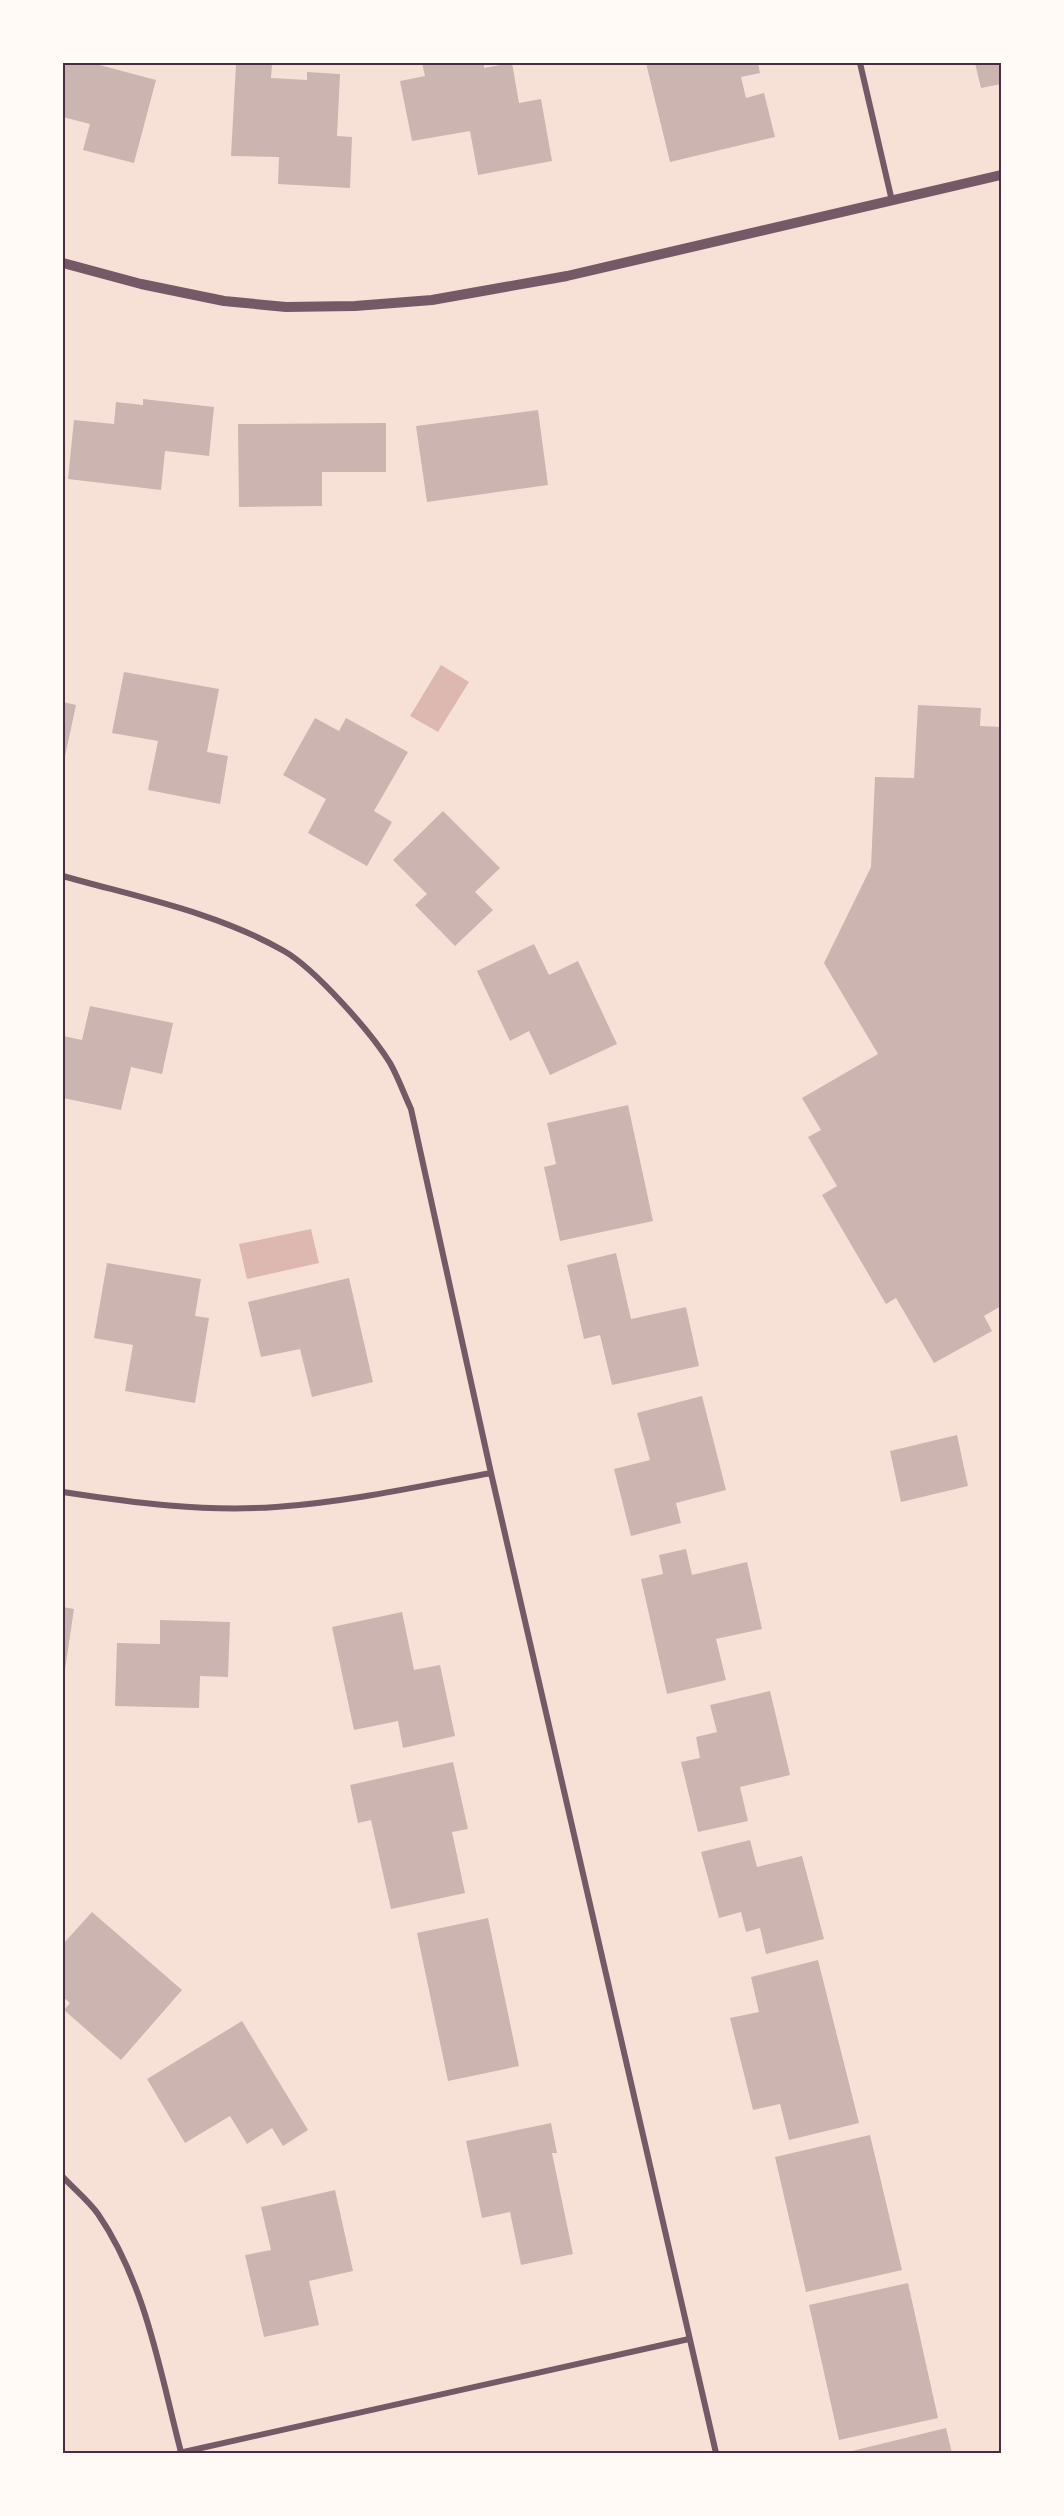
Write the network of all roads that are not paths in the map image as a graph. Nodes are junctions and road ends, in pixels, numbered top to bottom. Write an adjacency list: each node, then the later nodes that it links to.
1 (860, 63): 3 (street)
2 (1001, 175): 3 (street)
3 (893, 201): 4 (street)
4 (63, 263)
5 (63, 876): 6 (street)
6 (491, 1473): 7 (street); 9 (street)
7 (63, 1492)
8 (63, 2177): 10 (street)
9 (689, 2339): 10 (street); 11 (street)
10 (180, 2453)
11 (716, 2453)

